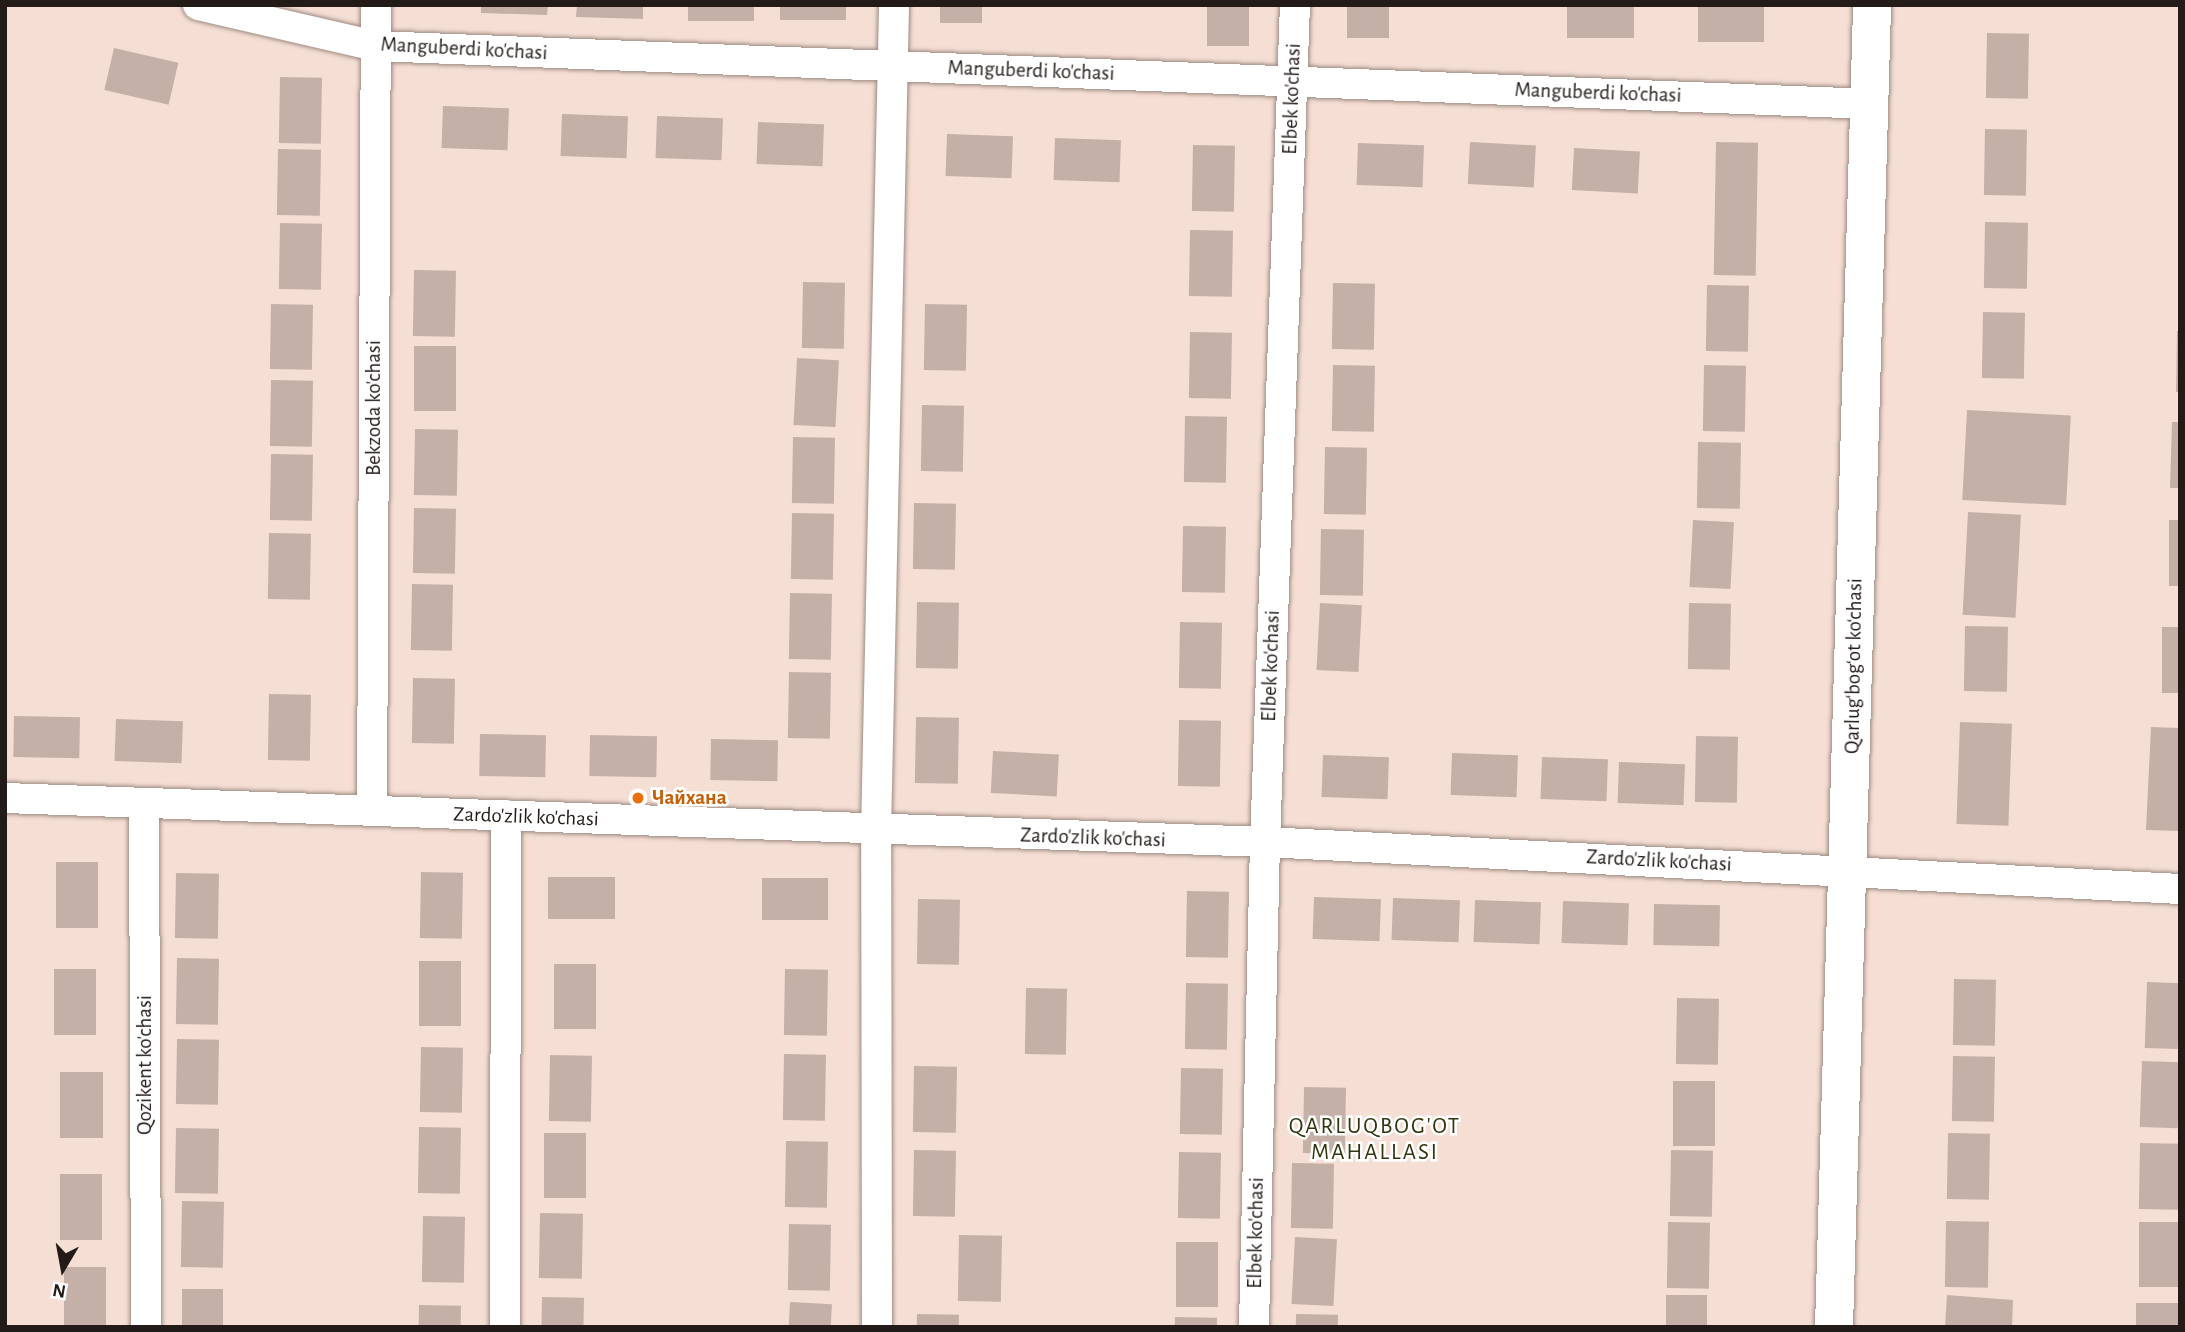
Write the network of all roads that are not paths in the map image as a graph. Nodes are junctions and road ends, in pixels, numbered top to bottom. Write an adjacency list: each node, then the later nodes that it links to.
1 (198, 5): 6 (street, Manguberdi ko'chasi)
2 (376, 5): 6 (street, Bekzoda ko'chasi)
3 (894, 5): 7 (street)
4 (1295, 5): 8 (street, Elbek ko'chasi)
5 (1872, 5): 9 (main road, Qarlug‘bog‘ot ko‘chasi)
6 (375, 46): 7 (street, Manguberdi ko'chasi); 12 (street, Bekzoda ko'chasi)
7 (892, 66): 8 (street, Manguberdi ko'chasi); 14 (street)
8 (1293, 81): 9 (street, Manguberdi ko'chasi); 15 (street, Elbek ko'chasi)
9 (1869, 104): 16 (main road, Qarlug‘bog‘ot ko‘chasi)
10 (5, 798): 11 (street, Zardo'zlik ko'chasi)
11 (144, 803): 12 (street, Zardo'zlik ko'chasi); 18 (street, Qozikent ko'chasi)
12 (372, 811): 13 (street, Zardo'zlik ko'chasi)
13 (506, 815): 14 (street, Zardo'zlik ko'chasi); 19 (street)
14 (876, 832): 15 (street, Zardo'zlik ko'chasi); 20 (street)
15 (1265, 842): 16 (street, Zardo'zlik ko'chasi); 21 (street, Elbek ko'chasi)
16 (1849, 871): 17 (street, Zardo'zlik ko'chasi); 22 (main road, Qarlug‘bog‘ot ko‘chasi)
17 (2180, 889)
18 (146, 1327)
19 (505, 1327)
20 (877, 1327)
21 (1254, 1327)
22 (1834, 1327)

